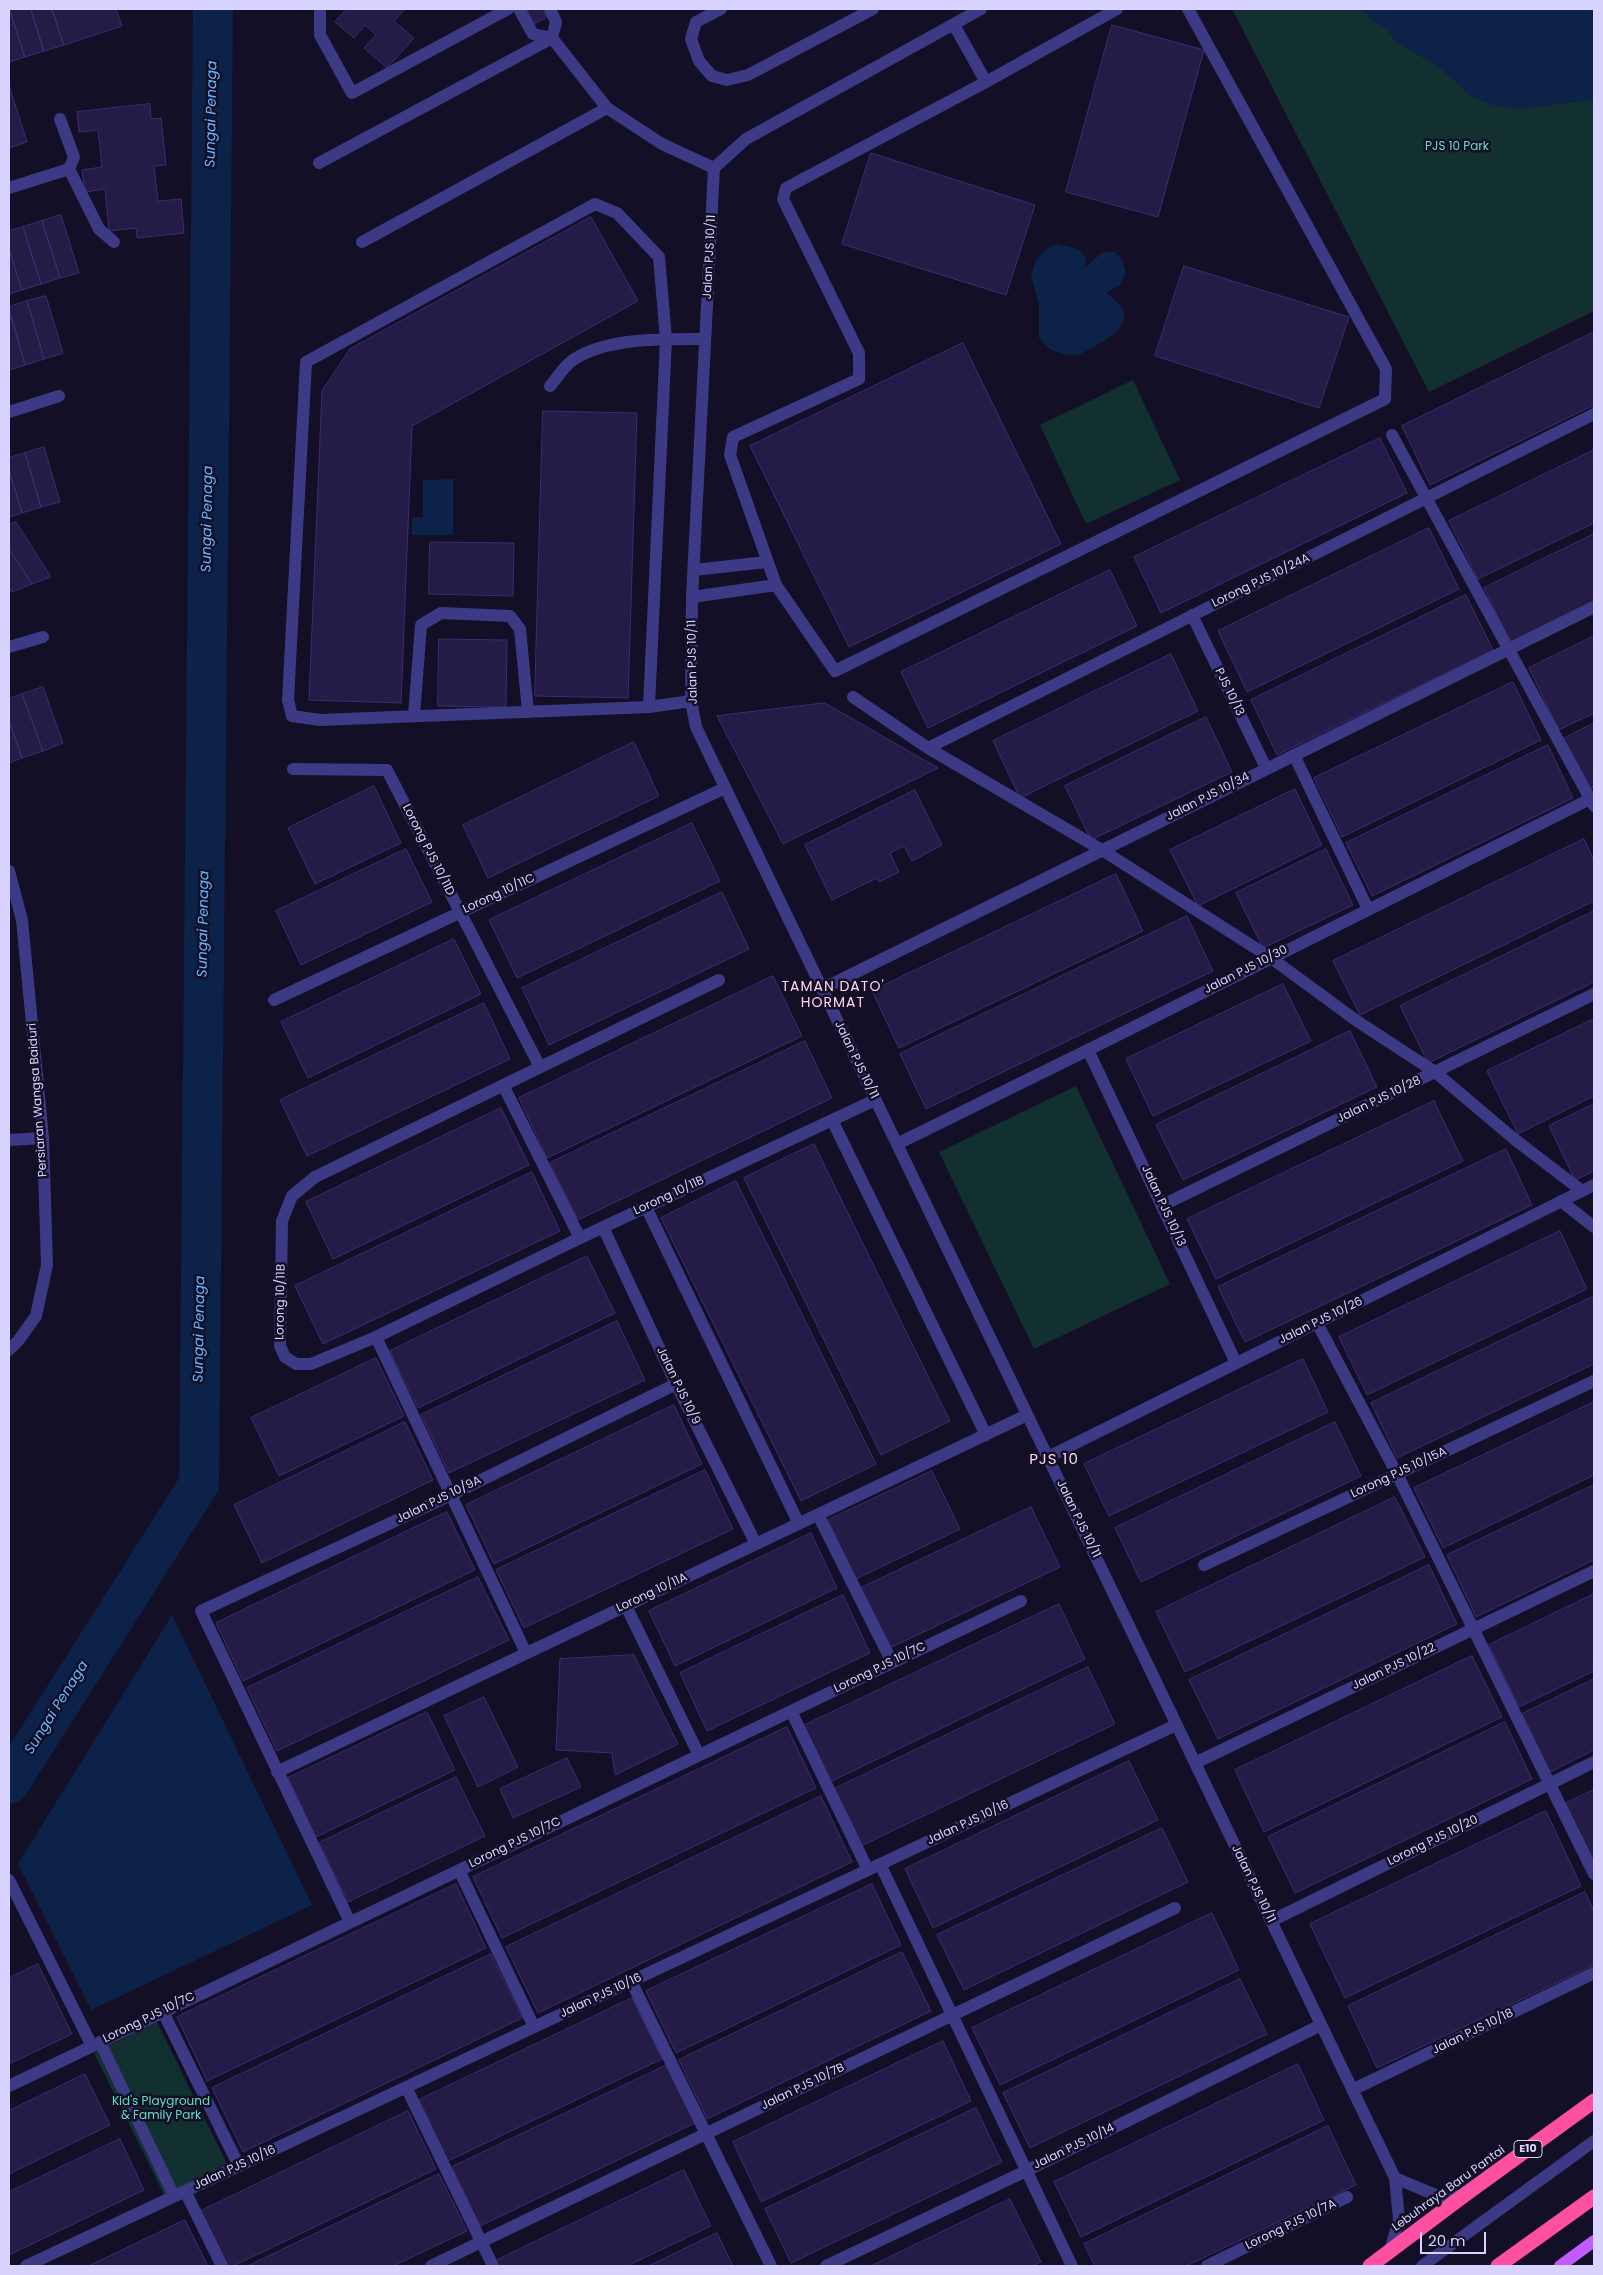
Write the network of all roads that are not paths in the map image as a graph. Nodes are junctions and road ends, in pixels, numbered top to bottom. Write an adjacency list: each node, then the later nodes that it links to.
1 (320, 9): 2 (street)
2 (508, 9)
3 (519, 9): 11 (street)
4 (550, 9): 11 (street)
5 (721, 9): 6 (street)
6 (873, 9)
7 (981, 9): 10 (street)
8 (1117, 9): 12 (street)
9 (1188, 9): 31 (street)
10 (954, 25): 12 (street); 16 (street)
11 (552, 38): 13 (street); 15 (street)
12 (986, 82): 29 (street)
13 (607, 108): 16 (street); 20 (street)
14 (60, 119): 17 (street)
15 (319, 163)
16 (714, 168): 22 (street, Jalan PJS 10/11)
17 (69, 169): 18 (street); 19 (street)
18 (9, 188)
19 (114, 242)
20 (362, 242)
21 (666, 339): 22 (street); 23 (street); 40 (street); 42 (street)
22 (705, 339): 30 (street, Jalan PJS 10/11)
23 (550, 386)
24 (59, 396): 25 (street)
25 (9, 412)
26 (1594, 414): 28 (street, Lorong PJS 10/24A)
27 (1392, 436): 28 (street)
28 (1427, 498): 34 (street, Lorong PJS 10/24A); 37 (street)
29 (766, 562): 30 (street); 31 (street)
30 (694, 570): 32 (street, Jalan PJS 10/11)
31 (776, 585): 32 (street)
32 (692, 597): 39 (street, Jalan PJS 10/11)
33 (1594, 607): 37 (street, Jalan PJS 10/34)
34 (1192, 615): 43 (street, Lorong PJS 10/24A); 45 (street, PJS 10/13)
35 (43, 637): 36 (street)
36 (9, 647)
37 (1509, 648): 44 (street, Jalan PJS 10/34); 48 (street)
38 (853, 697): 43 (street)
39 (692, 700): 40 (street); 47 (street, Jalan PJS 10/11)
40 (649, 707): 41 (street)
41 (528, 712): 42 (street); 42 (street)
42 (414, 716)
43 (928, 748): 49 (street)
44 (1294, 755): 45 (street, Jalan PJS 10/34); 51 (street)
45 (1266, 768): 49 (street, Jalan PJS 10/34)
46 (293, 769): 52 (street, Lorong PJS 10/11D)
47 (725, 788): 52 (street, Lorong 10/11C); 55 (street, Jalan PJS 10/11)
48 (1593, 800): 51 (street, Jalan PJS 10/30)
49 (1102, 850): 53 (street); 55 (street, Jalan PJS 10/34)
50 (9, 871): 64 (street, Persiaran Wangsa Baiduri)
51 (1368, 909): 53 (street, Jalan PJS 10/30)
52 (460, 912): 57 (street, Lorong 10/11C); 59 (street, Lorong PJS 10/11D)
53 (1270, 958): 58 (street, Jalan PJS 10/30); 60 (street)
54 (719, 980): 59 (street, Lorong 10/11B)
55 (822, 989): 62 (street, Jalan PJS 10/11)
56 (1594, 994): 60 (street, Jalan PJS 10/28)
57 (274, 1000)
58 (1088, 1050): 66 (street, Jalan PJS 10/30); 70 (street, Jalan PJS 10/13)
59 (540, 1067): 61 (street, Lorong 10/11B)
60 (1435, 1072): 68 (street); 70 (street, Jalan PJS 10/28)
61 (503, 1085): 74 (street); 76 (street, Lorong 10/11B)
62 (875, 1100): 63 (street, Lorong 10/11B); 66 (street, Jalan PJS 10/11)
63 (832, 1120): 71 (street, Lorong 10/11B); 82 (street)
64 (43, 1138): 65 (street); 77 (street, Persiaran Wangsa Baiduri)
65 (9, 1140)
66 (896, 1144): 81 (street, Jalan PJS 10/11)
67 (1594, 1185): 68 (street, Jalan PJS 10/26)
68 (1582, 1191): 69 (street, Jalan PJS 10/26)
69 (1562, 1201): 73 (street); 75 (street, Jalan PJS 10/26)
70 (1163, 1206): 78 (street, Jalan PJS 10/13)
71 (646, 1207): 72 (street, Lorong 10/11B); 87 (street)
72 (603, 1227): 74 (street, Lorong 10/11B); 80 (street, Jalan PJS 10/9)
73 (1594, 1227)
74 (580, 1238): 76 (street, Lorong 10/11B)
75 (1317, 1323): 78 (street, Jalan PJS 10/26); 84 (street)
76 (376, 1337): 85 (street)
77 (9, 1350)
78 (1236, 1363): 83 (street, Jalan PJS 10/26)
79 (1594, 1381): 84 (street, Lorong PJS 10/15A)
80 (676, 1384): 85 (street, Jalan PJS 10/9A); 88 (street, Jalan PJS 10/9)
81 (1027, 1415): 82 (street, Lorong 10/11A); 83 (street, Jalan PJS 10/11)
82 (986, 1435): 86 (street, Lorong 10/11A)
83 (1048, 1457): 97 (street, Jalan PJS 10/11)
84 (1397, 1474): 89 (street, Lorong PJS 10/15A); 93 (street)
85 (451, 1495): 94 (street); 101 (street, Jalan PJS 10/9A)
86 (818, 1515): 87 (street, Lorong 10/11A); 95 (street)
87 (798, 1524): 88 (street, Lorong 10/11A)
88 (756, 1544): 92 (street, Lorong 10/11A)
89 (1204, 1565)
90 (1594, 1571): 93 (street, Jalan PJS 10/22)
91 (1021, 1601): 95 (street, Lorong PJS 10/7C)
92 (626, 1606): 94 (street, Lorong 10/11A); 98 (street)
93 (1473, 1629): 99 (street, Jalan PJS 10/22); 102 (street)
94 (526, 1653): 101 (street, Lorong 10/11A)
95 (892, 1662): 96 (street, Lorong PJS 10/7C)
96 (791, 1711): 98 (street, Lorong PJS 10/7C); 105 (street)
97 (1176, 1725): 99 (street, Jalan PJS 10/11); 103 (street, Jalan PJS 10/16)
98 (699, 1755): 104 (street, Lorong PJS 10/7C)
99 (1195, 1762): 109 (street, Jalan PJS 10/11)
100 (1594, 1762): 102 (street, Lorong PJS 10/20)
101 (277, 1772): 110 (street)
102 (1550, 1784): 106 (street); 109 (street, Lorong PJS 10/20)
103 (880, 1864): 105 (street, Jalan PJS 10/16); 114 (street)
104 (459, 1870): 110 (street, Lorong PJS 10/7C); 116 (street)
105 (868, 1870): 112 (street, Jalan PJS 10/16)
106 (1594, 1874)
107 (9, 1880): 117 (street)
108 (1175, 1908): 114 (street, Jalan PJS 10/7B)
109 (1271, 1921): 115 (street, Jalan PJS 10/11)
110 (350, 1922): 113 (street, Lorong PJS 10/7C)
111 (1594, 1973): 120 (street, Jalan PJS 10/18)
112 (632, 1982): 116 (street, Jalan PJS 10/16); 122 (street)
113 (164, 2012): 117 (street, Lorong PJS 10/7C); 124 (street)
114 (952, 2015): 122 (street, Jalan PJS 10/7B); 125 (street)
115 (1321, 2025): 120 (street, Jalan PJS 10/11); 125 (street, Jalan PJS 10/14)
116 (534, 2027): 119 (street, Jalan PJS 10/16)
117 (96, 2044): 118 (street, Lorong PJS 10/7C); 127 (street)
118 (9, 2086)
119 (406, 2087): 124 (street, Jalan PJS 10/16); 132 (street)
120 (1352, 2090): 126 (street, Jalan PJS 10/11)
121 (1594, 2101): 128 (highway, Lebuhraya Baru Pantai / E10)
122 (706, 2134): 132 (street, Jalan PJS 10/7B); 138 (street)
123 (1594, 2141): 143 (street)
124 (240, 2166): 127 (street, Jalan PJS 10/16)
125 (1026, 2171): 139 (street, Jalan PJS 10/14); 140 (street)
126 (1395, 2178): 128 (street); 133 (street, Jalan PJS 10/11)
127 (180, 2194): 134 (street, Jalan PJS 10/16); 135 (street)
128 (1463, 2196): 133 (highway, Lebuhraya Baru Pantai / E10)
129 (1347, 2197): 141 (street, Lorong PJS 10/7A)
130 (1594, 2197): 144 (highway)
131 (1594, 2241): 145 (main road)
132 (481, 2242): 136 (street, Jalan PJS 10/7B); 137 (street)
133 (1390, 2251): 142 (highway, Lebuhraya Baru Pantai / E10)
134 (26, 2266)
135 (222, 2266)
136 (431, 2266)
137 (493, 2266)
138 (771, 2266)
139 (826, 2266)
140 (1072, 2266)
141 (1207, 2266)
142 (1370, 2266)
143 (1422, 2266)
144 (1498, 2266)
145 (1560, 2266)

